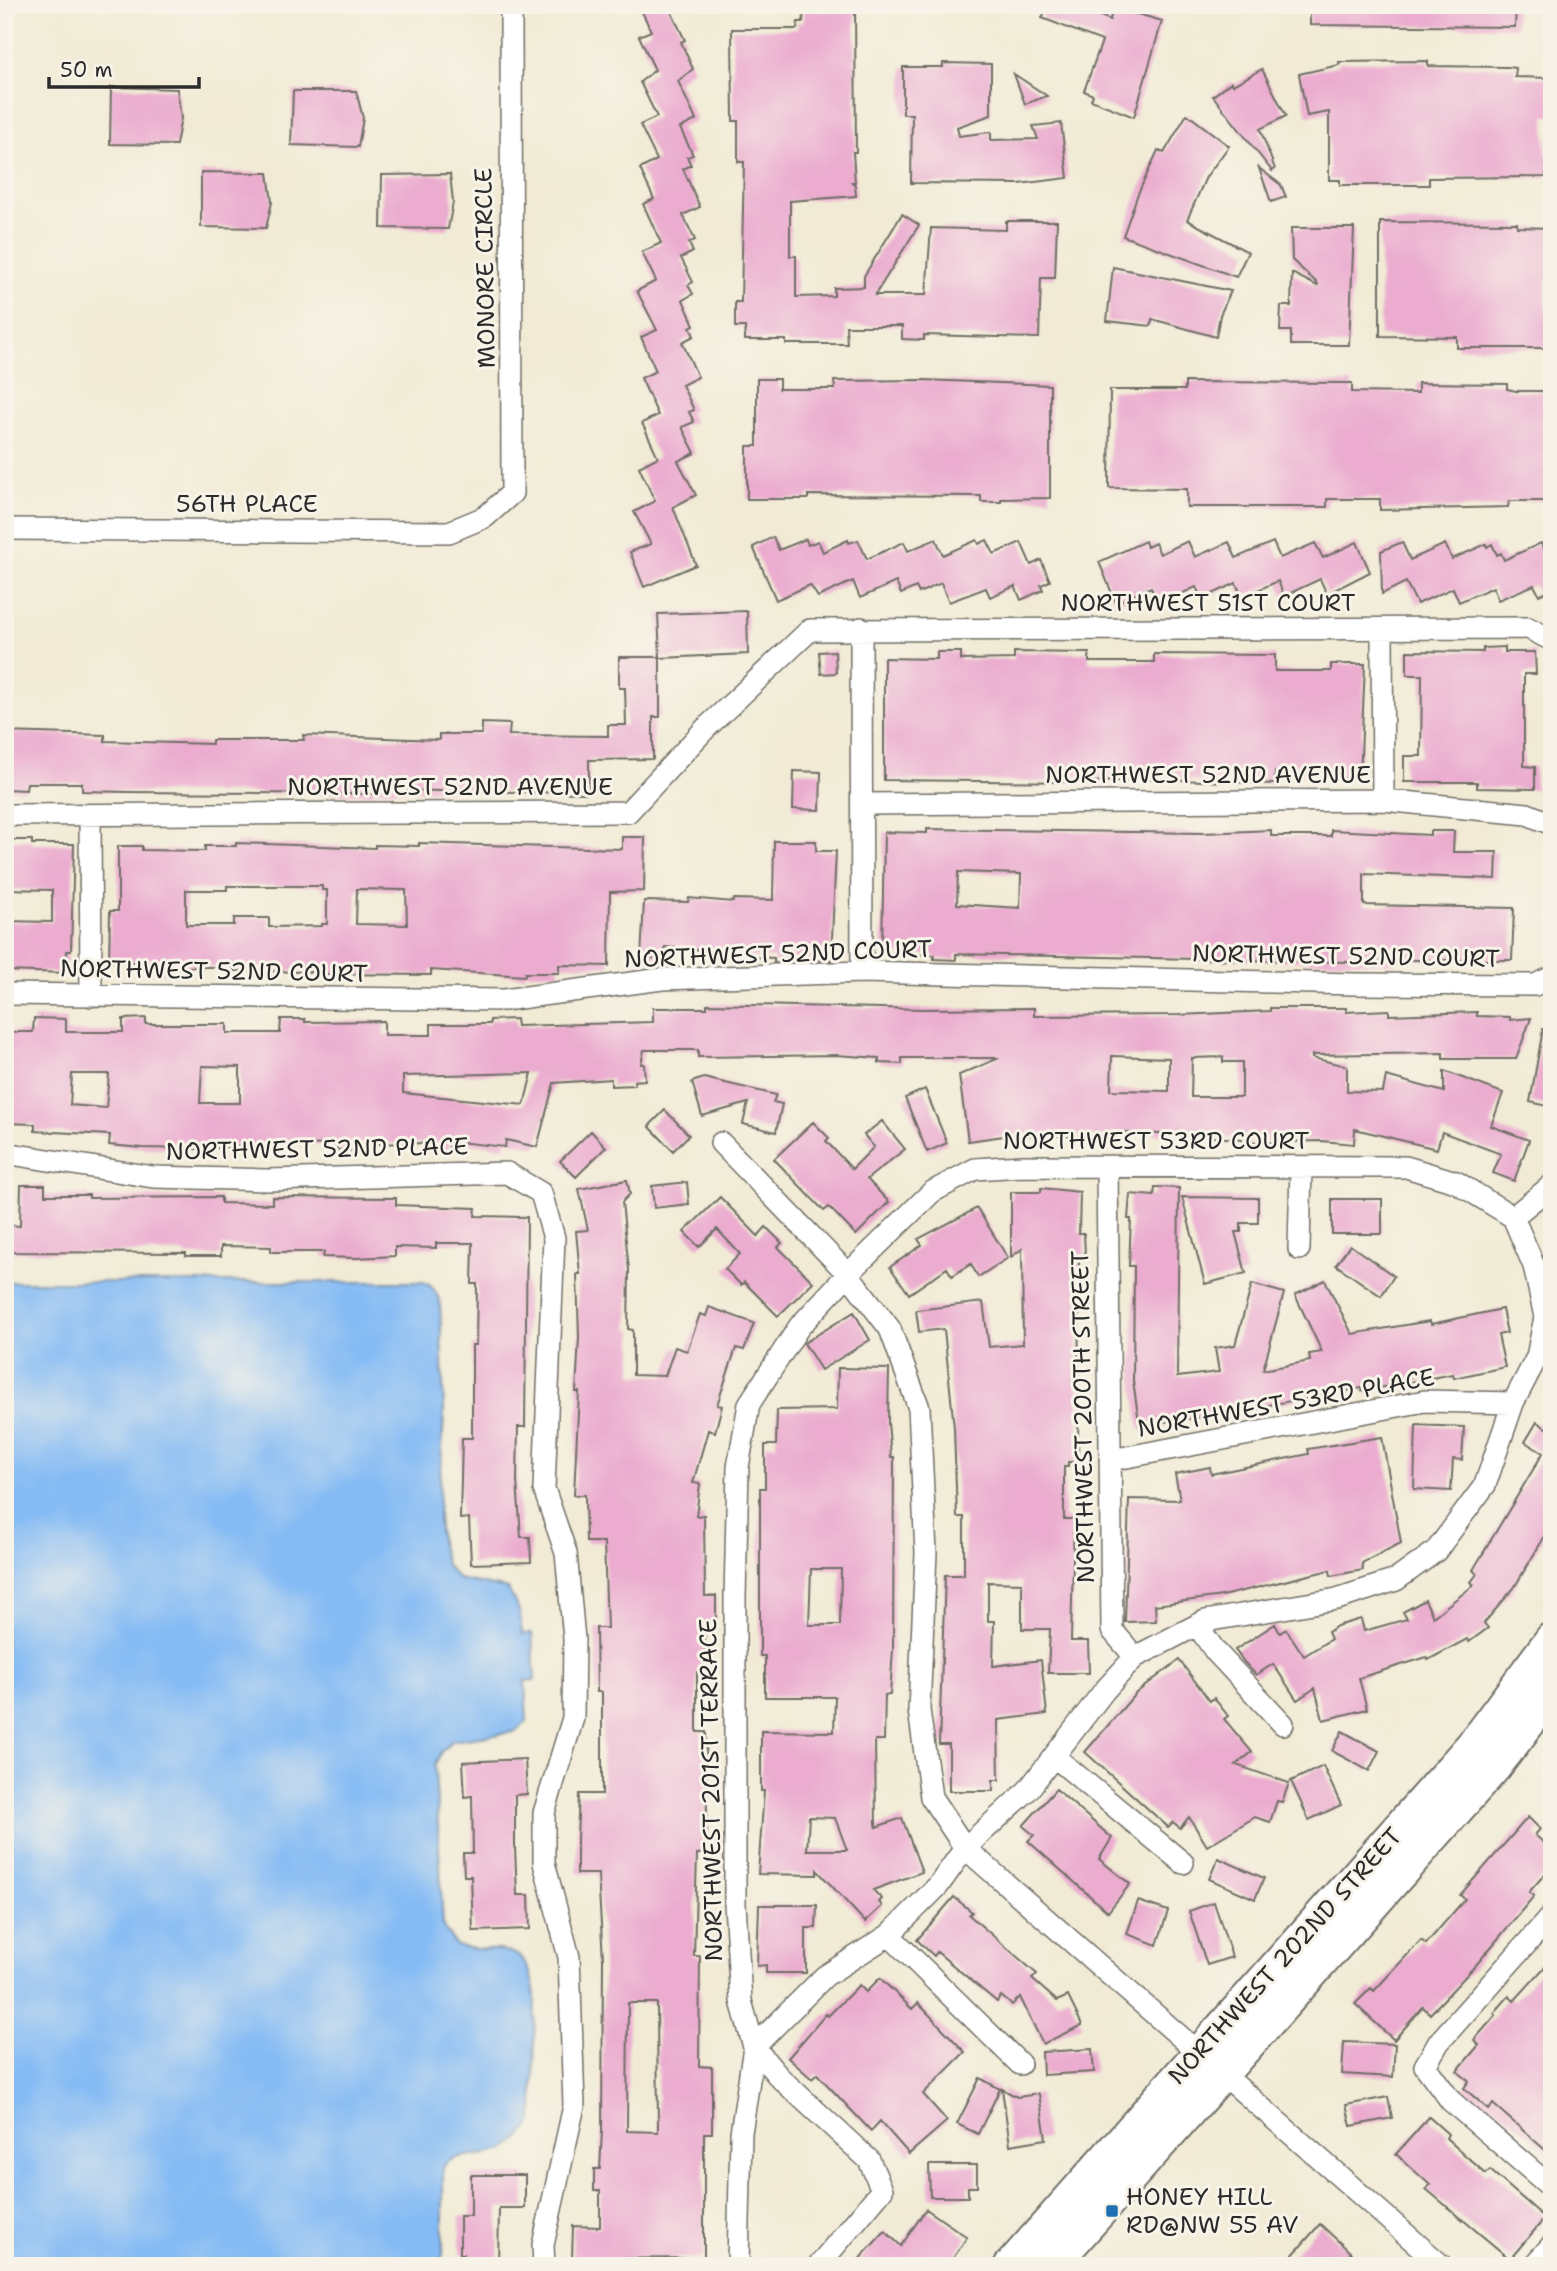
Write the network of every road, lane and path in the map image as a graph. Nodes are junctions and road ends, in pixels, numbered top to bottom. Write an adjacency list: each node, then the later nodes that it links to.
1 (511, 5): 2 (street, MONORE CIRCLE)
2 (485, 517): 3 (street, 56TH PLACE)
3 (5, 529)
4 (861, 628): 5 (street, NORTHWEST 51ST COURT); 8 (street); 10 (street, NORTHWEST 52ND AVENUE)
5 (1381, 630): 6 (street, NORTHWEST 51ST COURT); 7 (street)
6 (1552, 640)
7 (1383, 800): 8 (street, NORTHWEST 52ND AVENUE); 11 (street, NORTHWEST 52ND AVENUE)
8 (862, 804): 12 (street)
9 (5, 815): 10 (street, NORTHWEST 52ND AVENUE)
10 (90, 816): 15 (street)
11 (1552, 824)
12 (862, 972): 13 (street, NORTHWEST 52ND COURT); 15 (street, NORTHWEST 52ND COURT)
13 (1552, 976)
14 (5, 994): 15 (street, NORTHWEST 52ND COURT)
15 (91, 996)
16 (721, 1143): 23 (street)
17 (5, 1153): 42 (street, NORTHWEST 52ND PLACE)
18 (1107, 1167): 19 (street, NORTHWEST 53RD COURT); 23 (street, NORTHWEST 53RD COURT); 26 (street, NORTHWEST 200TH STREET)
19 (1301, 1167): 21 (street, NORTHWEST 53RD COURT); 22 (street)
20 (1552, 1185): 21 (street)
21 (1513, 1217): 25 (street)
22 (1299, 1249)
23 (848, 1273): 24 (street, NORTHWEST 53RD COURT); 33 (street)
24 (799, 1327): 37 (street, NORTHWEST 201ST TERRACE)
25 (1513, 1403): 26 (street, NORTHWEST 53RD PLACE); 27 (street)
26 (1111, 1460): 29 (street, NORTHWEST 200TH STREET)
27 (1197, 1625): 29 (street); 31 (street)
28 (1552, 1639): 38 (main road, NORTHWEST 202ND STREET)
29 (1135, 1657): 32 (street)
30 (1552, 1692): 38 (main road, NORTHWEST 202ND STREET)
31 (1283, 1724)
32 (1056, 1758): 33 (street); 34 (street)
33 (965, 1848): 36 (street); 38 (street)
34 (1183, 1863)
35 (1552, 1914): 40 (street)
36 (889, 1935): 37 (street); 39 (street)
37 (754, 2047): 43 (street, NORTHWEST 201ST TERRACE); 44 (street)
38 (1210, 2062): 45 (main road, NORTHWEST 202ND STREET); 46 (main road, NORTHWEST 202ND STREET); 47 (street)
39 (1020, 2064)
40 (1552, 2188)
41 (1552, 2245): 48 (street)
42 (544, 2266)
43 (737, 2266)
44 (818, 2266)
45 (1011, 2266)
46 (1051, 2266)
47 (1442, 2266)
48 (1533, 2266)

